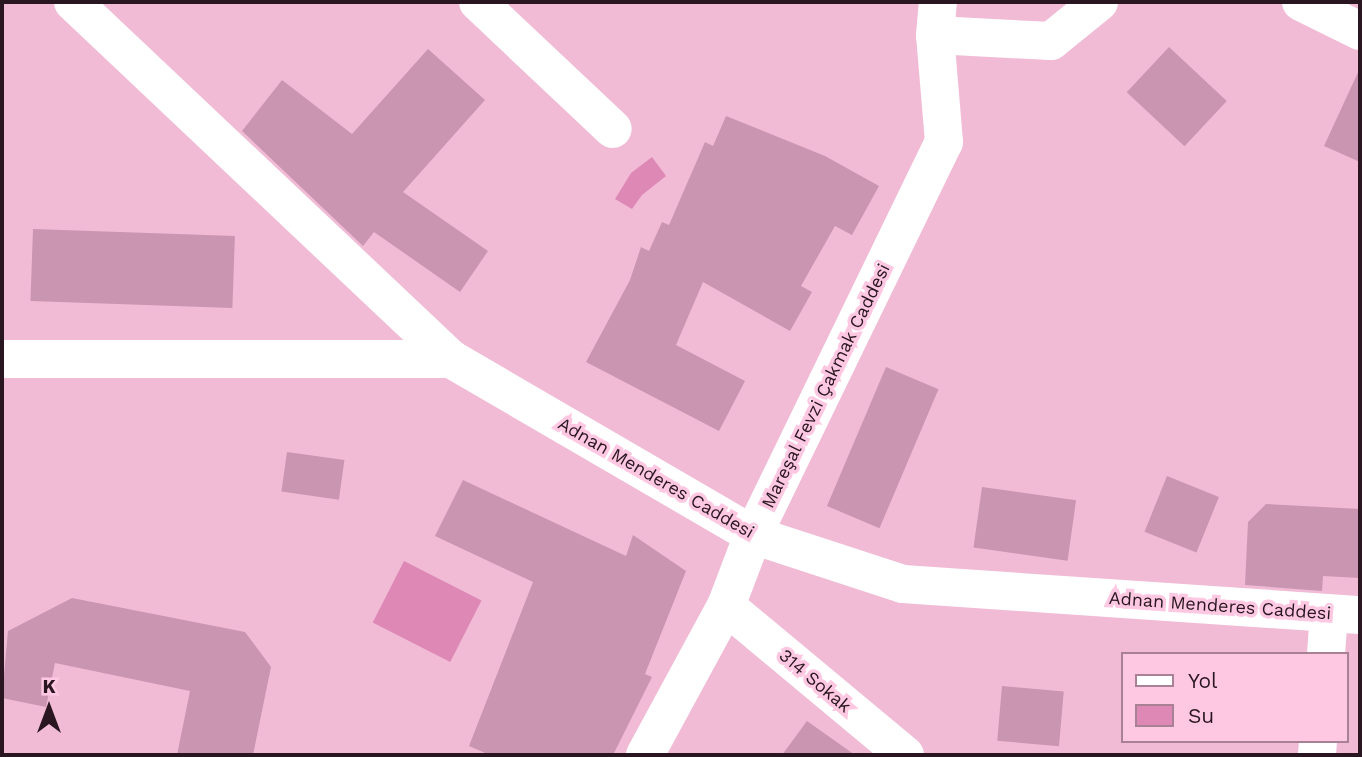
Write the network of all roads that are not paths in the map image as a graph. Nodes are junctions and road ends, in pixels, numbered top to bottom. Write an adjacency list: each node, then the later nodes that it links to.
1 (73, 2): 9 (street, Adnan Menderes Caddesi)
2 (478, 2): 7 (street)
3 (1099, 2): 5 (street)
4 (1301, 2): 6 (street)
5 (937, 18): 10 (street, Mareşal Fevzi Çakmak Caddesi)
6 (1360, 31)
7 (613, 129)
8 (2, 359): 9 (street)
9 (451, 359): 10 (street, Adnan Menderes Caddesi)
10 (753, 535): 11 (street, Mareşal Fevzi Çakmak Caddesi); 12 (street, Adnan Menderes Caddesi)
11 (726, 606): 14 (street, Mareşal Fevzi Çakmak Caddesi); 15 (street, 314 Sokak)
12 (1345, 614): 13 (street)
13 (1327, 652)
14 (645, 755)
15 (905, 755)

